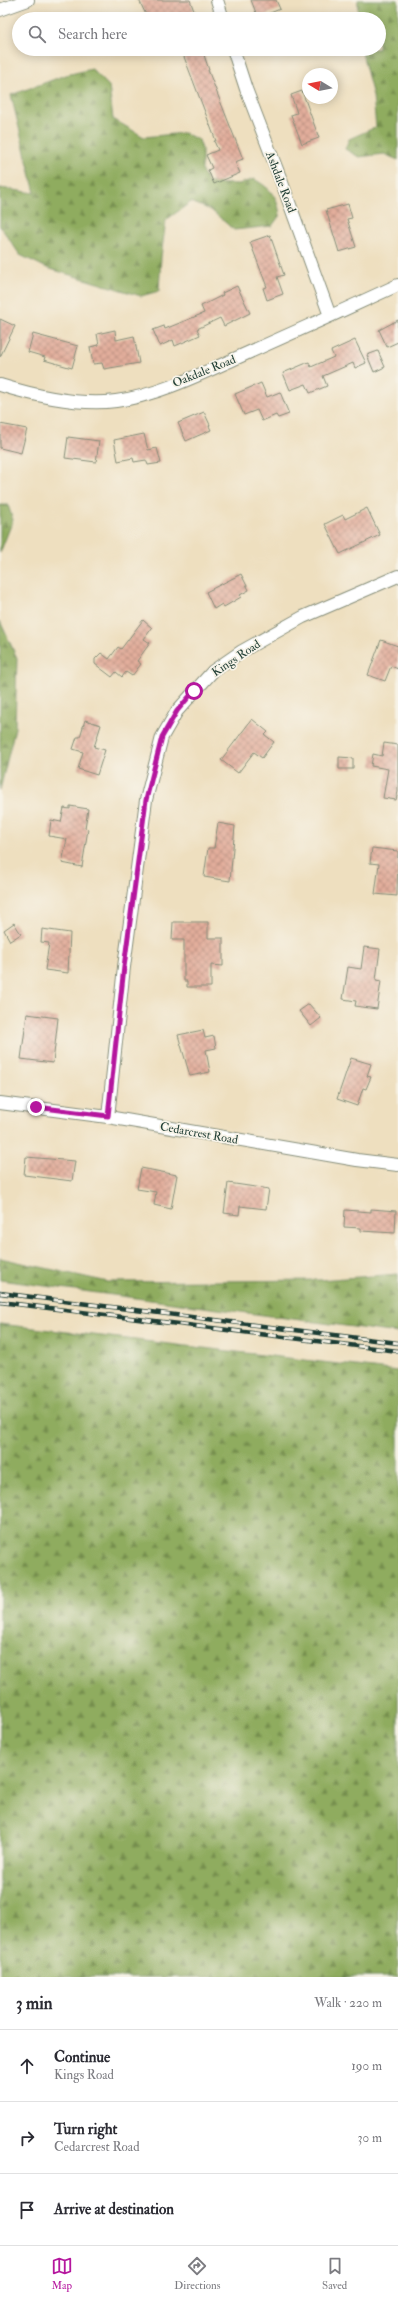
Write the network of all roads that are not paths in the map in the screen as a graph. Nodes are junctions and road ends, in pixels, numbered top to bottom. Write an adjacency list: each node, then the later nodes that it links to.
1 (28, 0): 3 (street)
2 (217, 0): 4 (street)
3 (0, 10)
4 (221, 12)
5 (235, 56): 7 (street, Ashdale Road)
6 (398, 285): 7 (street, Oakdale Road)
7 (330, 316): 8 (street, Oakdale Road)
8 (0, 385)
9 (398, 576): 11 (street, Kings Road)
10 (0, 1103): 11 (street, Cedarcrest Road)
11 (108, 1116): 12 (street, Cedarcrest Road)
12 (398, 1165)

